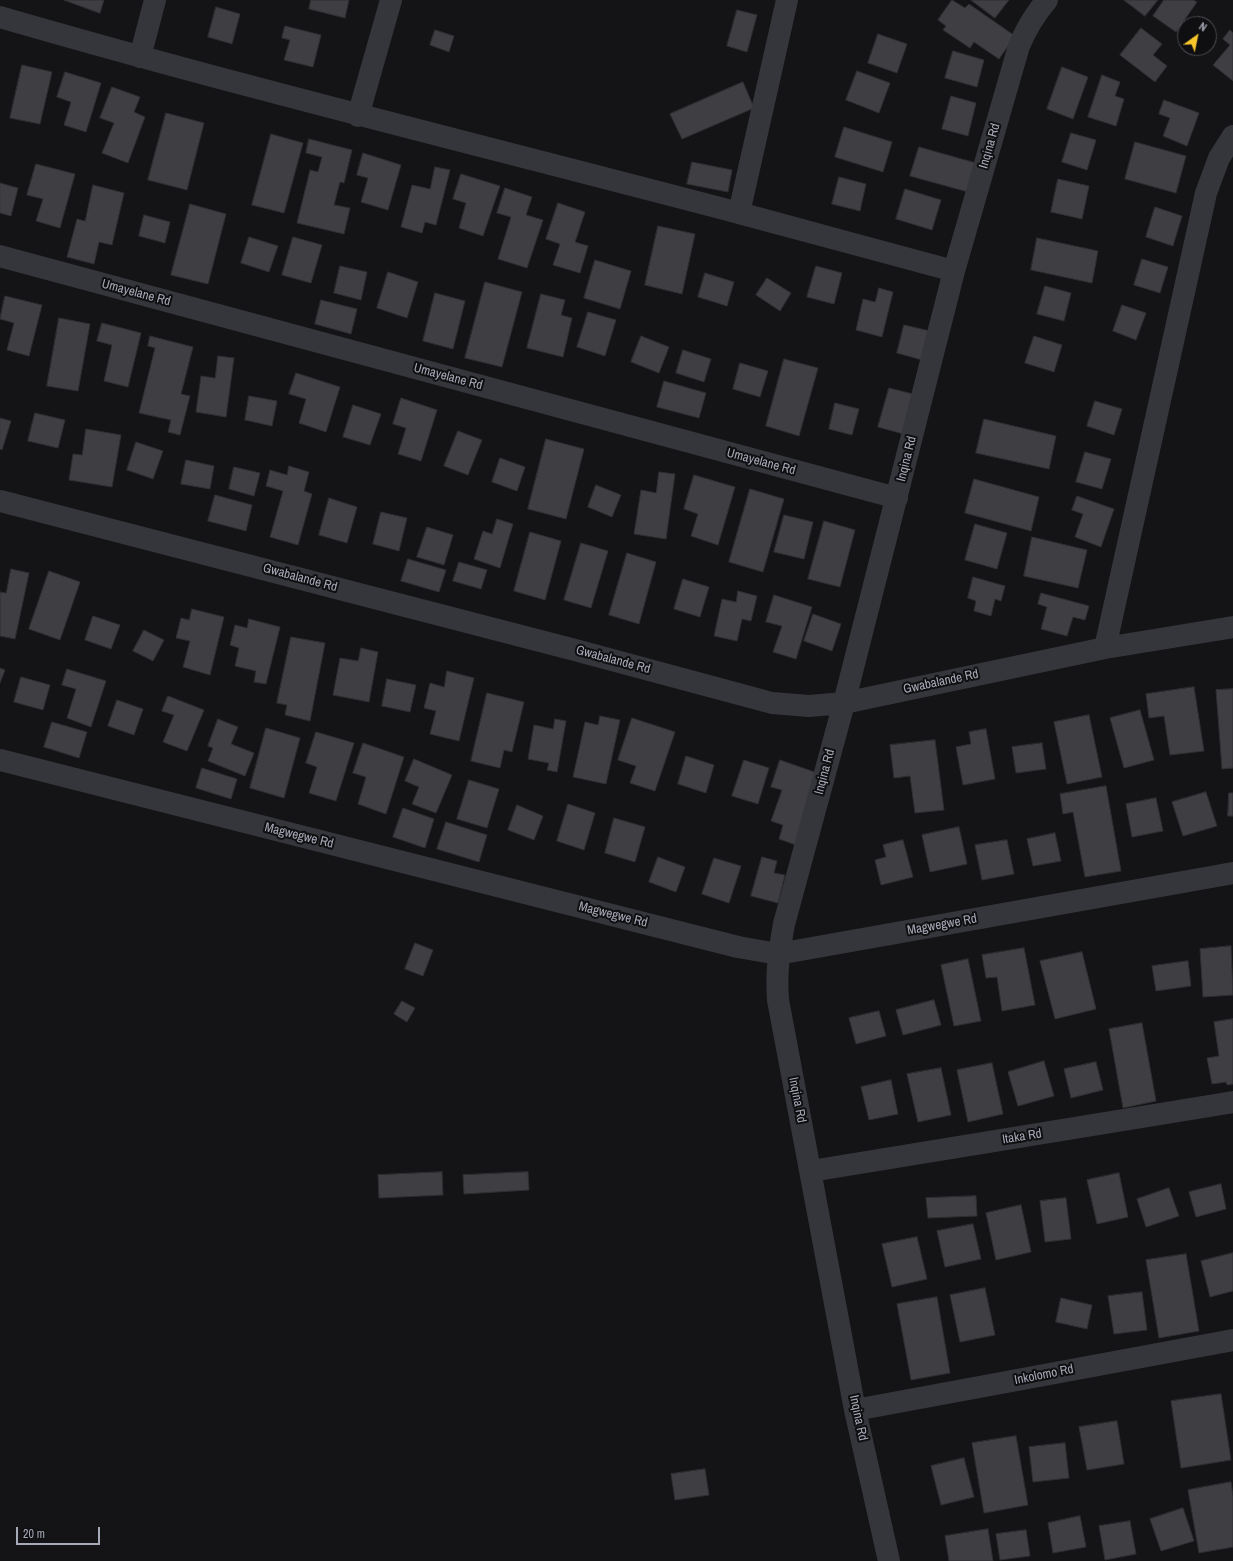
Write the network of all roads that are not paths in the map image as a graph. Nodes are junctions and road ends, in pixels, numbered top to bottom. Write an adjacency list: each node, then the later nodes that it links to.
1 (155, 0): 6 (street)
2 (391, 0): 7 (street)
3 (787, 0): 9 (street)
4 (1047, 0): 11 (street, Inqina Rd)
5 (0, 17): 6 (street)
6 (140, 57): 7 (street)
7 (358, 116): 9 (street)
8 (1233, 136): 15 (street)
9 (739, 213): 11 (street)
10 (0, 256): 12 (street, Umayelane Rd)
11 (954, 271): 12 (street, Inqina Rd)
12 (897, 498): 16 (street, Inqina Rd)
13 (0, 501): 16 (street, Gwabalande Rd)
14 (1233, 627): 15 (street, Gwabalande Rd)
15 (1105, 648): 16 (street, Gwabalande Rd)
16 (844, 703): 19 (street, Inqina Rd)
17 (0, 760): 19 (street, Magwegwe Rd)
18 (1233, 872): 19 (street, Magwegwe Rd)
19 (778, 954): 21 (street, Inqina Rd)
20 (1233, 1102): 21 (street, Itaka Rd)
21 (811, 1171): 23 (street, Inqina Rd)
22 (1233, 1340): 23 (street, Inkolomo Rd)
23 (856, 1410): 24 (street, Inqina Rd)
24 (888, 1561)

